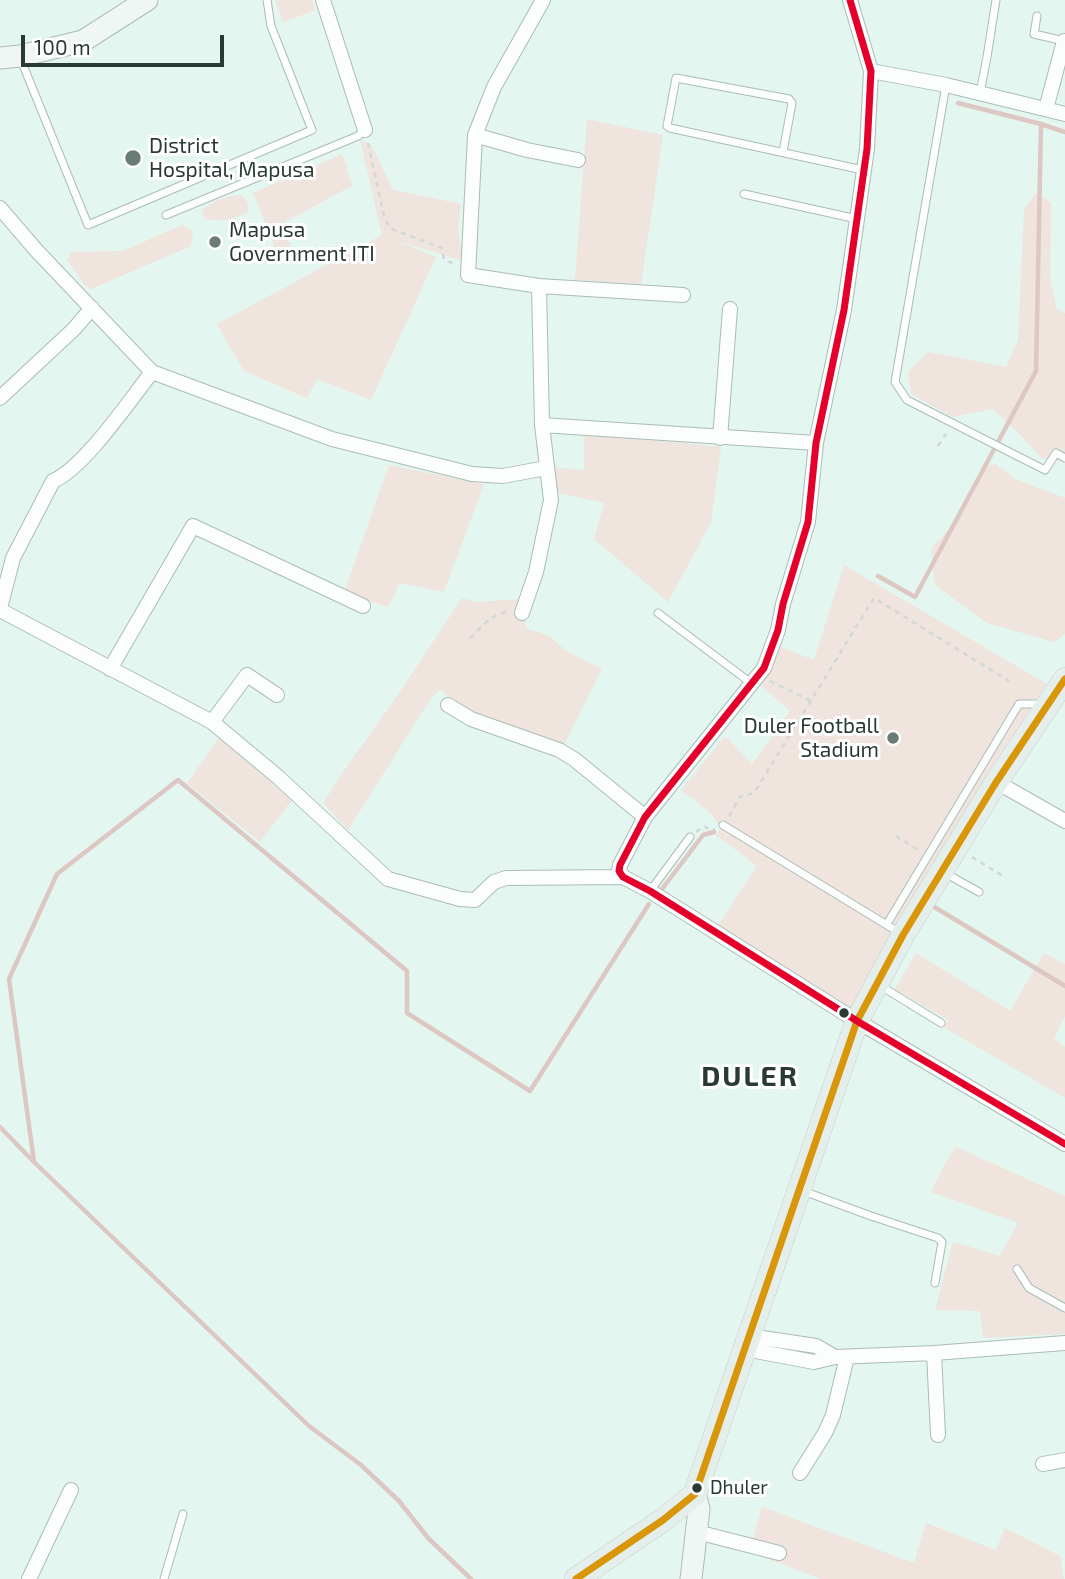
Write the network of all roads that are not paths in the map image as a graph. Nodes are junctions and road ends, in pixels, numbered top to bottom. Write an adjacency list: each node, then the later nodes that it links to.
1 (148, 0): 9 (main road)
2 (267, 0): 9 (lane)
3 (323, 0): 15 (street)
4 (543, 0): 16 (street)
5 (850, 0): 10 (street)
6 (996, 0): 12 (lane)
7 (1037, 16): 8 (lane)
8 (1065, 39): 13 (street)
9 (10, 57)
10 (871, 71): 11 (street); 19 (street)
11 (946, 85): 12 (street); 33 (lane)
12 (980, 93): 13 (street)
13 (1045, 109): 14 (street)
14 (1064, 110)
15 (365, 130): 22 (lane)
16 (475, 135): 18 (street); 24 (street)
17 (783, 152): 17 (lane); 19 (lane)
18 (578, 160)
19 (864, 170): 23 (street)
20 (744, 194): 23 (lane)
21 (0, 208): 26 (street)
22 (166, 215)
23 (858, 219): 32 (street)
24 (539, 286): 25 (street); 30 (street)
25 (683, 295)
26 (92, 309): 28 (street); 29 (street)
27 (730, 309): 31 (street)
28 (152, 372): 34 (street); 35 (street)
29 (0, 397)
30 (542, 425): 31 (street); 34 (street)
31 (720, 438): 32 (street)
32 (816, 443): 42 (street)
33 (1065, 458)
34 (546, 468): 38 (street)
35 (6, 555): 37 (street)
36 (363, 606): 40 (street)
37 (0, 609): 40 (street)
38 (522, 612)
39 (658, 613): 42 (lane)
40 (110, 668): 46 (street)
41 (1065, 680): 45 (main road)
42 (751, 683): 48 (street)
43 (277, 695): 46 (street)
44 (449, 705): 48 (street)
45 (1046, 708): 47 (main road); 56 (lane)
46 (212, 722): 52 (street)
47 (995, 784): 49 (street); 56 (main road)
48 (645, 817): 52 (street)
49 (1065, 821)
50 (723, 825): 56 (lane)
51 (690, 837): 54 (lane)
52 (623, 877): 54 (street)
53 (952, 877): 55 (lane)
54 (650, 891): 58 (street)
55 (979, 892)
56 (895, 930): 57 (main road)
57 (877, 984): 58 (main road); 59 (lane)
58 (858, 1021): 60 (street); 61 (main road)
59 (941, 1023)
60 (1064, 1142)
61 (799, 1190): 63 (lane); 65 (main road)
62 (1017, 1269): 64 (lane)
63 (935, 1283)
64 (1065, 1308)
65 (747, 1342): 68 (street); 74 (main road)
66 (1065, 1343): 67 (street)
67 (934, 1353): 68 (street); 69 (street)
68 (841, 1357): 72 (street)
69 (938, 1436)
70 (1065, 1460): 71 (street)
71 (1043, 1464)
72 (800, 1473)
73 (71, 1490): 78 (street)
74 (695, 1494): 76 (main road); 80 (main road)
75 (183, 1514): 79 (lane)
76 (697, 1532): 77 (street); 81 (main road)
77 (779, 1553)
78 (29, 1579)
79 (164, 1579)
80 (576, 1579)
81 (691, 1579)

